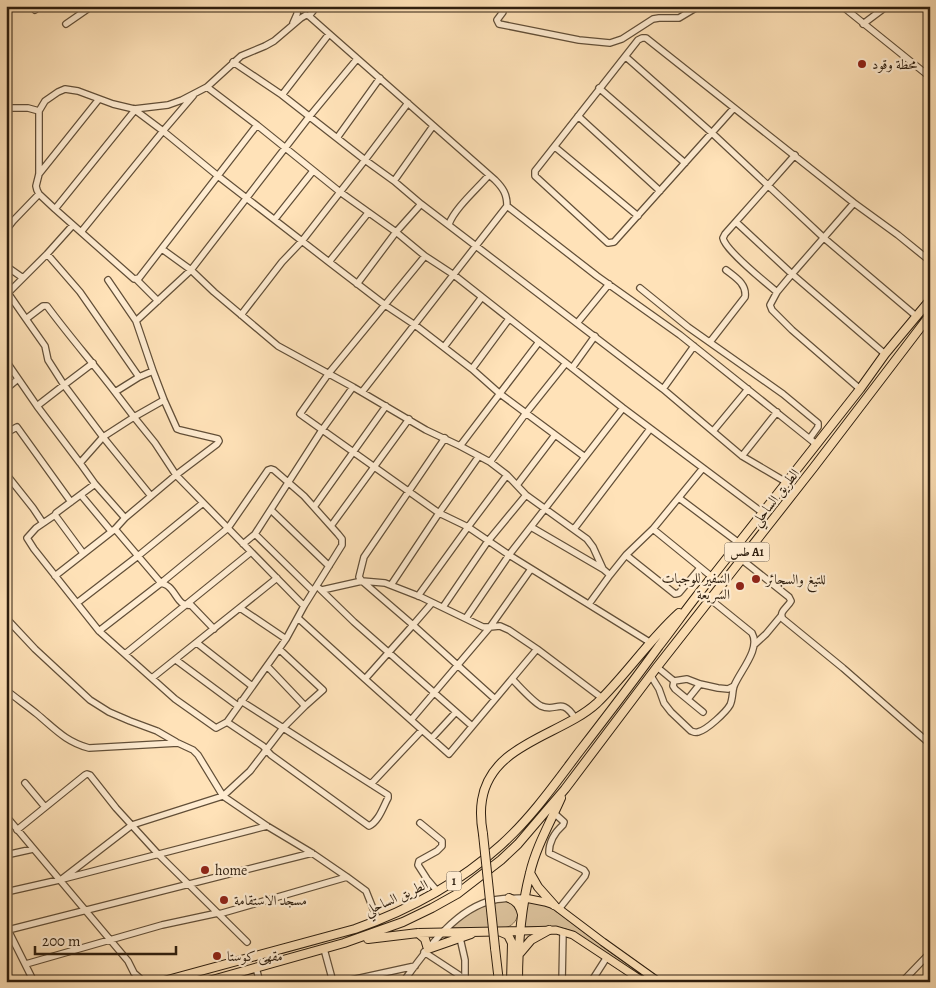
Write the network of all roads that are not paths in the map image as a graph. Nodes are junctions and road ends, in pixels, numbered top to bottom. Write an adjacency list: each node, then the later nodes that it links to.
1 (92, 6): 9 (street)
2 (298, 6): 11 (street)
3 (317, 6): 8 (street)
4 (503, 6): 5 (street)
5 (699, 6)
6 (842, 6): 10 (street)
7 (886, 6): 10 (street)
8 (309, 16): 11 (street); 12 (street)
9 (66, 24)
10 (863, 24): 16 (street)
11 (292, 26): 15 (street)
12 (329, 34): 14 (street); 21 (street)
13 (626, 56): 19 (street); 25 (street); 33 (street)
14 (357, 59): 17 (street); 29 (street)
15 (233, 62): 18 (street); 21 (street)
16 (930, 77)
17 (380, 78): 23 (street); 34 (street)
18 (207, 87): 20 (street); 30 (street)
19 (599, 88): 28 (street); 39 (street)
20 (194, 94): 26 (street); 32 (street)
21 (282, 94): 29 (street)
22 (99, 99): 26 (street); 27 (street); 41 (street)
23 (408, 103): 31 (street); 38 (street)
24 (6, 108): 27 (street)
25 (734, 108): 33 (street); 37 (street)
26 (134, 110): 32 (street); 53 (street)
27 (39, 111): 41 (street)
28 (578, 116): 35 (street); 46 (street)
29 (310, 117): 34 (street); 36 (street)
30 (257, 125): 36 (street); 42 (street)
31 (434, 126): 43 (street); 44 (street)
32 (163, 131): 42 (street); 61 (street)
33 (712, 133): 39 (street); 45 (street)
34 (337, 138): 38 (street)
35 (555, 147): 55 (street); 55 (street)
36 (285, 148): 40 (street); 49 (street)
37 (794, 155): 45 (street); 50 (street)
38 (366, 160): 44 (street); 47 (street)
39 (685, 163): 46 (street)
40 (313, 170): 47 (street); 56 (street)
41 (39, 174): 48 (street)
42 (218, 176): 49 (street); 66 (street)
43 (489, 176): 52 (street); 58 (street)
44 (394, 181): 51 (street)
45 (768, 186): 57 (street); 63 (street)
46 (660, 191): 55 (street)
47 (340, 192): 54 (street); 64 (street)
48 (39, 194): 53 (street); 60 (street)
49 (247, 198): 56 (street); 72 (street)
50 (854, 203): 63 (street); 69 (street)
51 (421, 204): 58 (street); 62 (street)
52 (507, 206): 65 (street); 80 (street)
53 (55, 209): 59 (street)
54 (368, 213): 62 (street); 70 (street)
55 (638, 216)
56 (275, 220): 64 (street)
57 (736, 222): 74 (street); 82 (street)
58 (449, 224): 65 (street)
59 (73, 225): 61 (street); 67 (street)
60 (6, 230)
61 (81, 232): 77 (street)
62 (396, 232): 68 (street); 79 (street)
63 (824, 238): 74 (street); 90 (street)
64 (302, 240): 70 (street); 88 (street)
65 (476, 245): 75 (street); 94 (street)
66 (162, 249): 72 (street); 77 (street)
67 (47, 254): 76 (street); 109 (street)
68 (425, 256): 75 (street); 87 (street)
69 (930, 261)
70 (329, 262): 79 (street)
71 (6, 266): 76 (street)
72 (191, 270): 86 (street); 88 (street)
73 (726, 270): 98 (street)
74 (792, 274): 82 (street); 101 (street)
75 (454, 275): 84 (street); 95 (street)
76 (23, 278): 83 (street)
77 (136, 279): 86 (street)
78 (108, 280): 93 (street)
79 (357, 284): 87 (street)
80 (609, 284): 94 (street); 99 (street)
81 (640, 288): 98 (street)
82 (777, 292): 113 (street)
83 (7, 294): 91 (street)
84 (482, 298): 92 (street); 100 (street)
85 (930, 300): 90 (highway, الطريق الساحلي / طس A1)
86 (158, 301): 93 (street)
87 (385, 305): 95 (street); 108 (street)
88 (240, 315): 108 (street)
89 (930, 315): 184 (highway, الطريق الساحلي / طس A1)
90 (916, 316): 101 (highway, الطريق الساحلي / طس A1)
91 (26, 319): 103 (street); 111 (street)
92 (509, 319): 97 (street); 106 (street)
93 (136, 321): 107 (street)
94 (578, 322): 96 (street)
95 (415, 325): 100 (street); 118 (street)
96 (595, 336): 105 (street); 115 (street)
97 (539, 342): 104 (street); 119 (street)
98 (710, 342): 136 (street)
99 (694, 346): 115 (street); 116 (street)
100 (444, 347): 106 (street)
101 (885, 354): 113 (highway, الطريق الساحلي / طس A1)
102 (6, 362): 110 (street)
103 (93, 363): 111 (street); 117 (street)
104 (566, 363): 105 (street); 125 (street)
105 (572, 368): 123 (street)
106 (472, 369): 119 (street)
107 (153, 371): 109 (street); 120 (street)
108 (329, 373): 112 (street); 130 (street)
109 (139, 377): 117 (street)
110 (18, 379): 114 (street); 121 (street)
111 (64, 385): 121 (street); 134 (street)
112 (354, 387): 118 (street); 130 (street)
113 (860, 388): 136 (highway, الطريق الساحلي / طس A1)
114 (6, 389)
115 (664, 389): 131 (street)
116 (748, 389): 124 (street); 131 (street)
117 (115, 392): 126 (street)
118 (362, 392): 122 (street)
119 (499, 393): 125 (street); 137 (street)
120 (164, 400): 126 (street); 147 (street)
121 (36, 406): 142 (street)
122 (386, 406): 127 (street); 138 (street)
123 (622, 408): 129 (street); 141 (street)
124 (777, 412): 136 (street); 140 (street)
125 (526, 413): 133 (street); 143 (street)
126 (134, 418): 134 (street); 147 (street)
127 (409, 420): 135 (street); 144 (street)
128 (6, 424): 132 (street)
129 (650, 429): 145 (street); 172 (street)
130 (322, 430): 138 (street); 149 (street)
131 (714, 430): 140 (street)
132 (9, 431): 158 (street)
133 (555, 435): 141 (street); 152 (street)
134 (103, 437): 142 (street); 156 (street)
135 (445, 438): 137 (street); 153 (street)
136 (813, 441): 150 (highway, الطريق الساحلي / طس A1)
137 (460, 446): 139 (street)
138 (353, 452): 144 (street); 160 (street)
139 (480, 456): 143 (street); 163 (street)
140 (742, 456): 150 (street)
141 (585, 457): 161 (street)
142 (80, 462): 151 (street)
143 (490, 462): 148 (street)
144 (374, 467): 153 (street); 168 (street)
145 (703, 468): 157 (street); 164 (street)
146 (6, 474): 167 (street)
147 (176, 474): 156 (street); 159 (street)
148 (507, 475): 152 (street); 169 (street)
149 (288, 482): 160 (street); 162 (street); 171 (street)
150 (786, 482): 164 (highway, الطريق الساحلي / طس A1)
151 (95, 484): 154 (street); 166 (street)
152 (517, 485): 155 (street)
153 (409, 492): 163 (street); 193 (street)
154 (81, 494): 158 (street); 174 (street)
155 (526, 495): 161 (street); 176 (street)
156 (151, 496): 166 (street)
157 (679, 498): 173 (street); 177 (street)
158 (71, 502): 165 (street)
159 (203, 503): 171 (street); 183 (street)
160 (314, 507): 168 (street)
161 (546, 508): 170 (street); 172 (street)
162 (271, 510): 175 (street); 185 (street)
163 (439, 513): 169 (street); 195 (street)
164 (763, 513): 177 (highway, الطريق الساحلي / طس A1)
165 (55, 515): 167 (street); 180 (street)
166 (126, 518): 174 (street)
167 (43, 523): 190 (street)
168 (331, 526): 185 (street)
169 (468, 527): 176 (street); 197 (street)
170 (531, 527): 181 (street); 188 (street)
171 (228, 528): 178 (street); 194 (street)
172 (574, 529): 188 (street)
173 (653, 529): 182 (street); 186 (street)
174 (113, 530): 180 (street); 183 (street)
175 (255, 534): 178 (street); 196 (street)
176 (488, 541): 181 (street); 205 (street)
177 (739, 543): 191 (highway, الطريق الساحلي / طس A1)
178 (243, 544): 179 (street)
179 (251, 552): 192 (street); 203 (street)
180 (83, 553): 190 (street)
181 (509, 555): 187 (street); 210 (street)
182 (626, 555): 186 (street); 189 (street)
183 (138, 556): 194 (street); 200 (street)
184 (741, 559): 199 (highway, الطريق الساحلي / طس A1); 207 (street)
185 (329, 566): 196 (street)
186 (700, 568): 191 (street)
187 (531, 569): 202 (street); 212 (street)
188 (603, 569): 189 (street)
189 (610, 575): 202 (street)
190 (55, 576): 200 (street)
191 (712, 577): 198 (highway, الطريق الساحلي / طس A1)
192 (277, 578): 204 (street); 206 (street)
193 (362, 581): 195 (street); 196 (street); 211 (street)
194 (161, 583): 203 (street); 214 (street)
195 (391, 586): 197 (street)
196 (317, 589): 204 (street); 221 (street)
197 (418, 596): 201 (street)
198 (693, 599): 217 (highway); 274 (highway, الطريق الساحلي / 1)
199 (710, 599): 218 (street); 226 (highway, الطريق الساحلي / طس A1)
200 (77, 603): 214 (street)
201 (432, 603): 205 (street); 211 (street)
202 (589, 604): 217 (street)
203 (186, 606): 213 (street); 222 (street)
204 (304, 606): 209 (street)
205 (443, 607): 210 (street)
206 (240, 608): 213 (street); 215 (street)
207 (781, 616): 218 (street); 252 (street)
208 (6, 618): 251 (street)
209 (298, 618): 215 (street); 229 (street)
210 (466, 618): 212 (street)
211 (413, 625): 221 (street); 225 (street)
212 (490, 627): 220 (street); 225 (street)
213 (214, 629): 216 (street)
214 (99, 631): 222 (street)
215 (286, 639): 219 (street)
216 (197, 643): 223 (street); 233 (street)
217 (651, 643): 237 (highway)
218 (754, 645): 234 (street)
219 (279, 649): 224 (street); 241 (street)
220 (537, 650): 230 (street); 237 (street)
221 (388, 652): 229 (street); 236 (street)
222 (125, 654): 228 (street)
223 (176, 660): 228 (street); 240 (street)
224 (267, 666): 233 (street); 241 (street)
225 (458, 666): 236 (street); 238 (street)
226 (657, 667): 227 (highway, الطريق الساحلي / طس A1); 231 (street)
227 (651, 676): 234 (street); 256 (highway, الطريق الساحلي / طس A1)
228 (152, 678): 246 (street)
229 (365, 679): 245 (street)
230 (512, 679): 238 (street); 244 (street)
231 (674, 681): 232 (street); 239 (street)
232 (700, 684): 234 (street); 239 (street)
233 (252, 686): 240 (street)
234 (734, 686)
235 (6, 690): 251 (street)
236 (434, 693): 242 (street); 245 (street)
237 (602, 698): 244 (highway)
238 (495, 699): 247 (street)
239 (688, 699): 243 (street)
240 (239, 704): 246 (street); 248 (street)
241 (305, 706): 248 (street)
242 (456, 712): 247 (street); 250 (street)
243 (703, 712)
244 (575, 718): 312 (highway, bridge)
245 (411, 720): 249 (street)
246 (227, 722): 253 (street)
247 (472, 726): 250 (street)
248 (283, 728): 253 (street); 255 (street)
249 (422, 730): 250 (street); 255 (street)
250 (432, 738)
251 (178, 743): 257 (street)
252 (930, 744)
253 (267, 750): 255 (street); 257 (street)
254 (25, 783): 258 (street)
255 (371, 784)
256 (565, 789): 259 (highway, الطريق الساحلي / طس A1); 293 (highway, الطريق الساحلي / 1)
257 (223, 796): 262 (street); 263 (street)
258 (45, 807): 262 (street); 264 (street)
259 (554, 813): 269 (highway, الطريق الساحلي / طس A1); 277 (street)
260 (6, 816): 264 (street)
261 (420, 822): 274 (street)
262 (132, 825): 267 (street); 271 (street)
263 (267, 826): 266 (street); 267 (street)
264 (17, 830): 265 (street)
265 (33, 849): 268 (street); 271 (street)
266 (312, 853): 270 (street); 272 (street)
267 (158, 854): 271 (street); 272 (street)
268 (6, 855)
269 (530, 873): 276 (highway, الطريق الساحلي / طس A1); 277 (highway)
270 (347, 876): 279 (street); 281 (street)
271 (60, 880): 273 (street); 278 (street)
272 (188, 884): 278 (street); 279 (street)
273 (6, 892)
274 (438, 892): 281 (highway, الطريق الساحلي / 1)
275 (509, 898): 276 (street); 280 (highway); 286 (street)
276 (525, 898): 277 (main road); 280 (highway, الطريق الساحلي / طس A1)
277 (557, 907): 318 (main road)
278 (84, 910): 282 (street); 291 (street)
279 (218, 913): 291 (street); 292 (street)
280 (522, 916): 283 (highway, الطريق الساحلي / طس A1)
281 (378, 921): 306 (highway, الطريق الساحلي / 1)
282 (7, 929): 299 (street)
283 (521, 930): 284 (main road); 285 (highway); 296 (highway, الطريق الساحلي / طس A1)
284 (549, 930): 288 (main road); 296 (highway)
285 (500, 931): 287 (highway); 313 (highway)
286 (444, 932): 287 (highway); 289 (highway); 295 (street)
287 (478, 932): 290 (highway)
288 (564, 932): 298 (main road); 315 (street)
289 (418, 933): 293 (highway); 295 (highway)
290 (460, 938): 295 (highway); 311 (street)
291 (109, 940): 299 (street); 305 (street)
292 (247, 942)
293 (344, 943): 294 (highway, الطريق الساحلي / 1)
294 (324, 949): 301 (highway, الطريق الساحلي / 1); 309 (street)
295 (426, 951): 300 (street); 311 (street)
296 (519, 955): 314 (highway, الطريق الساحلي / طس A1)
297 (927, 956): 319 (street)
298 (607, 957): 302 (main road); 316 (street)
299 (26, 964): 304 (street)
300 (415, 966): 303 (street); 310 (street)
301 (256, 968): 307 (highway, الطريق الساحلي / 1); 308 (street)
302 (634, 979): 317 (main road)
303 (343, 981)
304 (34, 982)
305 (144, 982)
306 (160, 982)
307 (205, 982)
308 (260, 982)
309 (333, 982)
310 (403, 982)
311 (465, 982)
312 (499, 982)
313 (511, 982)
314 (518, 982)
315 (562, 982)
316 (591, 982)
317 (644, 982)
318 (659, 982)
319 (902, 982)

